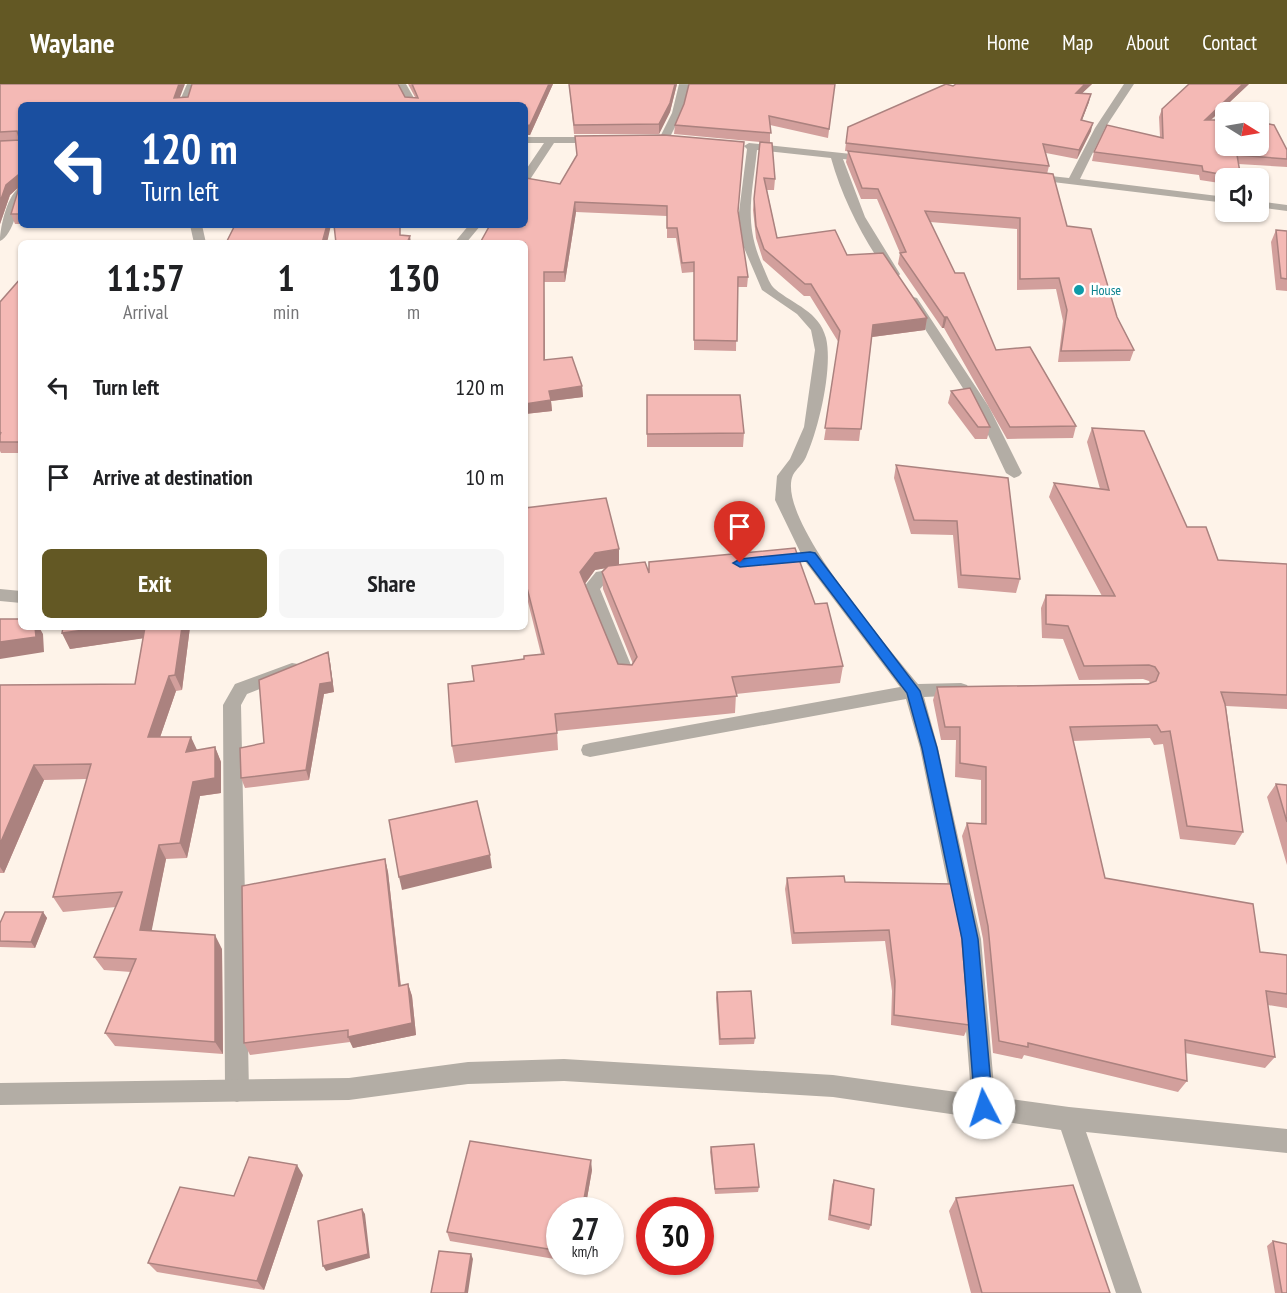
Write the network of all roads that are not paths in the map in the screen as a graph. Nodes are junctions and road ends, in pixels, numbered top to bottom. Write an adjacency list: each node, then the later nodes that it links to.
1 (192, 84): 5 (street)
2 (401, 84): 6 (street)
3 (684, 84): 10 (street)
4 (1129, 84): 15 (street)
5 (184, 102)
6 (411, 102)
7 (528, 140): 8 (street)
8 (551, 140): 9 (street); 13 (street)
9 (607, 140)
10 (664, 140)
11 (836, 155): 12 (street); 23 (street); 24 (street)
12 (883, 160)
13 (528, 174)
14 (1025, 177): 15 (street)
15 (1073, 182): 17 (street)
16 (18, 197): 21 (street)
17 (1215, 199)
18 (1269, 205): 19 (street)
19 (1287, 207)
20 (472, 228): 22 (street)
21 (0, 237)
22 (462, 240)
23 (1014, 473)
24 (810, 556): 25 (street); 32 (street)
25 (787, 559)
26 (645, 572): 30 (street)
27 (0, 596): 28 (street)
28 (18, 597)
29 (306, 664): 34 (street)
30 (626, 675)
31 (981, 690): 32 (street)
32 (913, 691): 33 (street); 36 (street)
33 (590, 750)
34 (237, 1091): 35 (street); 36 (street)
35 (0, 1094)
36 (984, 1108): 37 (street)
37 (1069, 1119): 38 (street); 39 (street)
38 (1287, 1141)
39 (1129, 1293)

